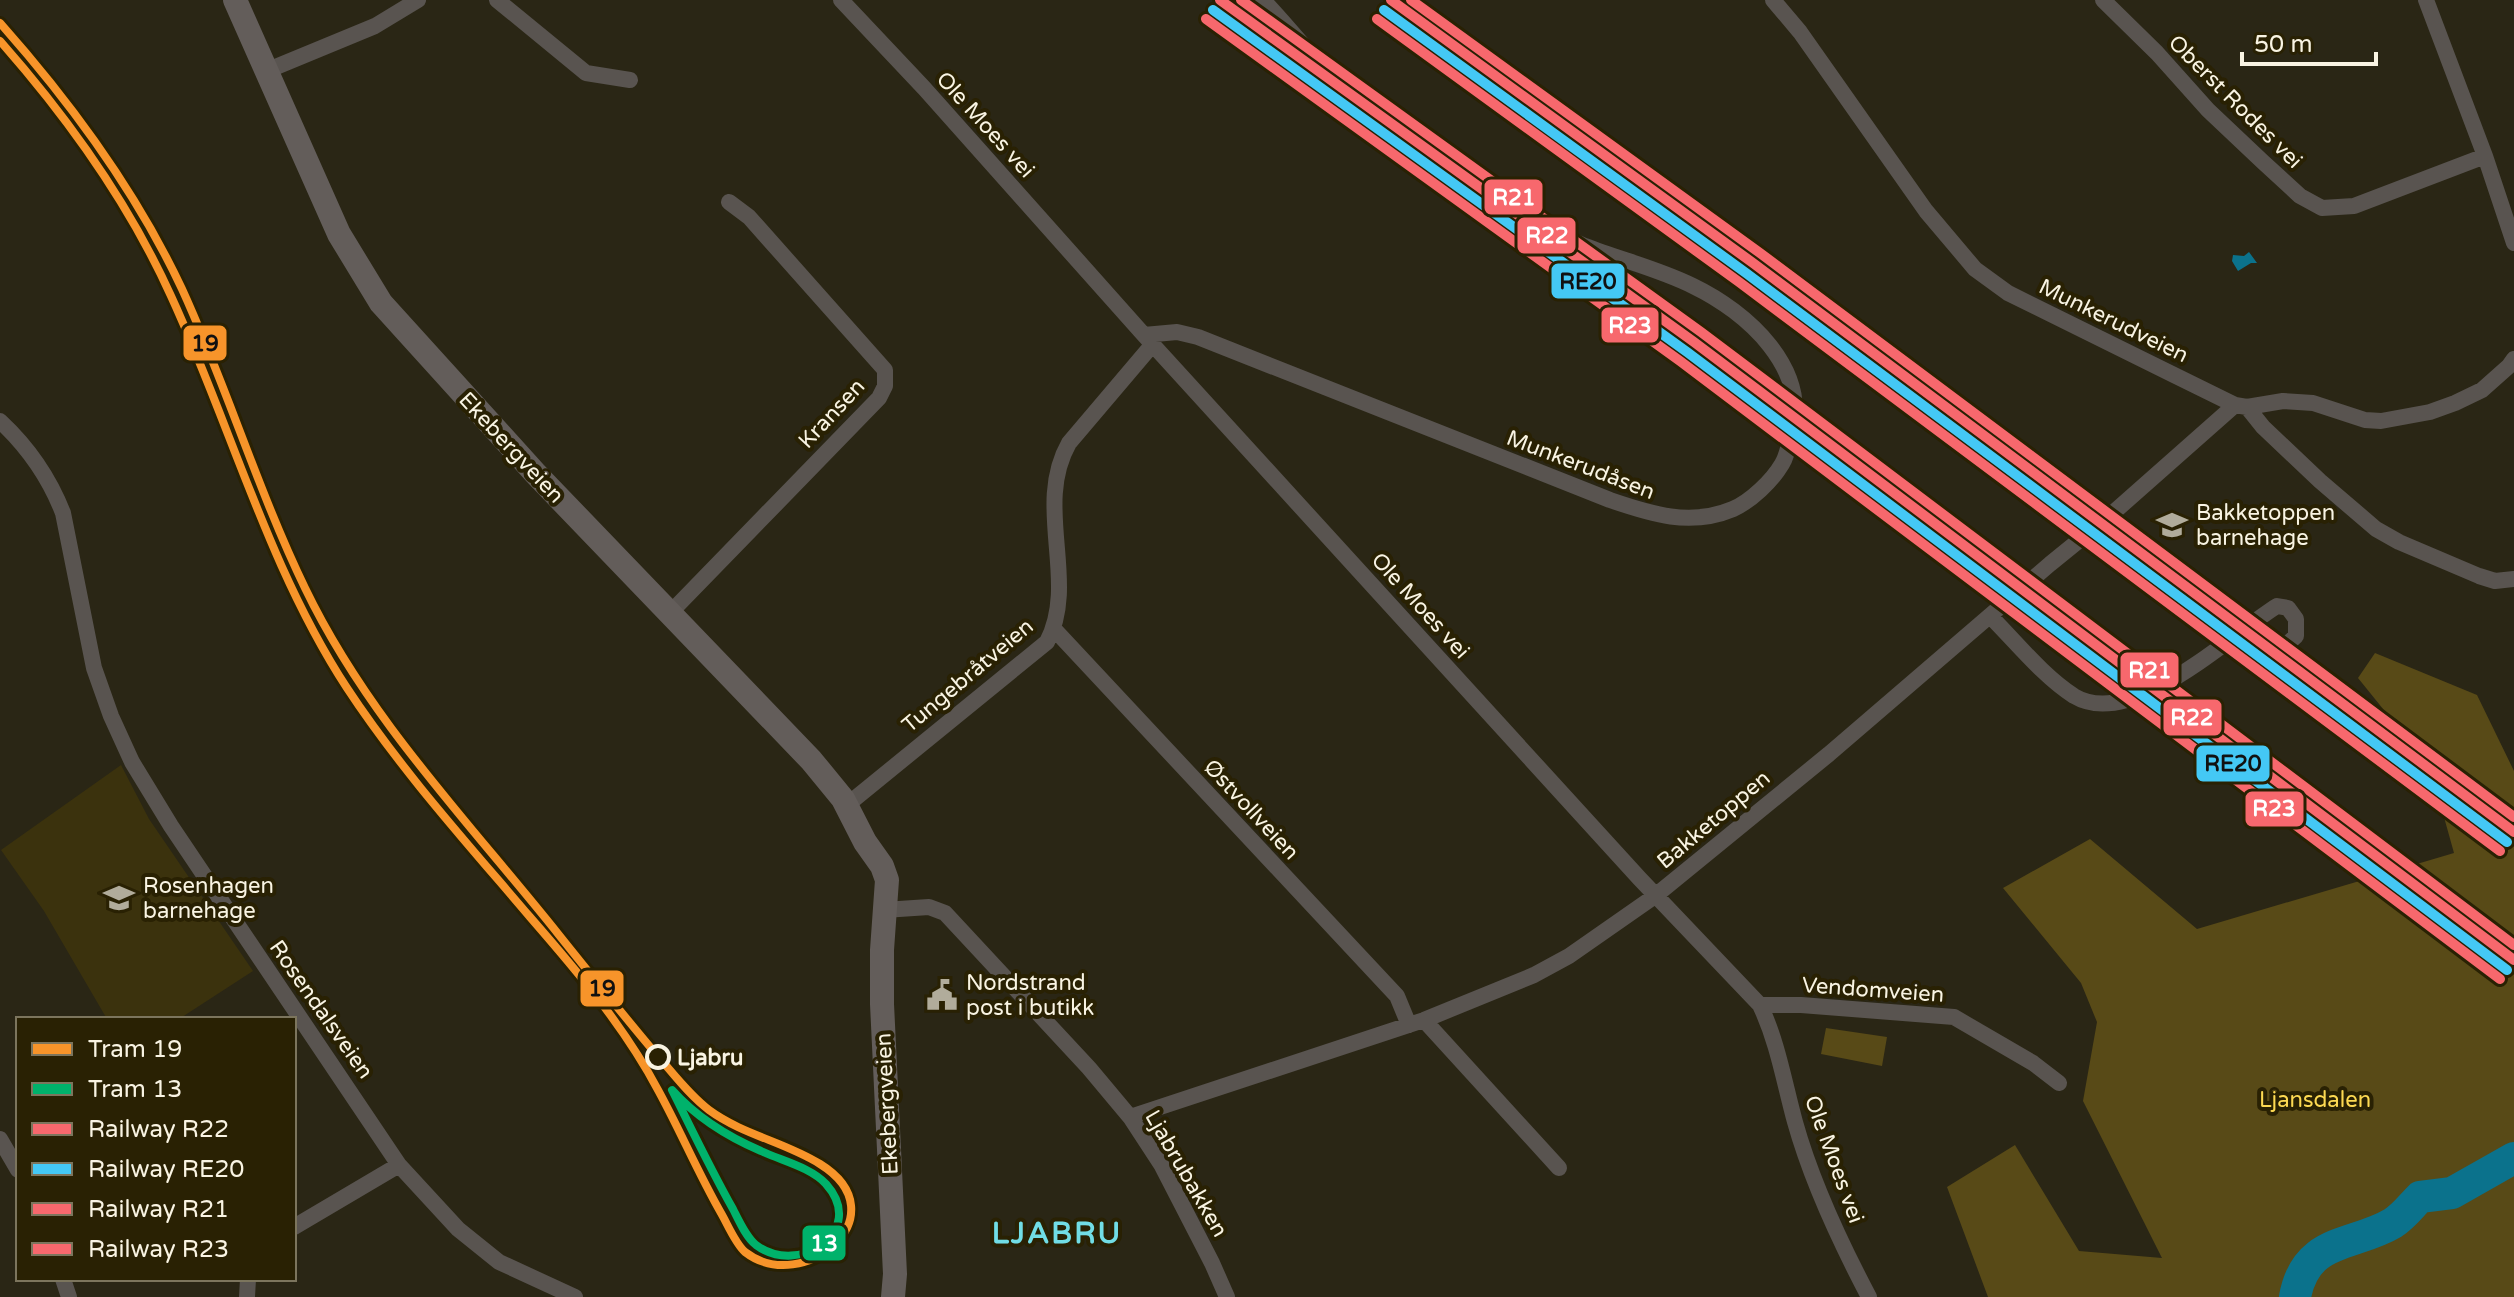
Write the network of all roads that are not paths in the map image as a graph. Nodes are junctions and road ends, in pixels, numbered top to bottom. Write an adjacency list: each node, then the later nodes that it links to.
1 (235, 0): 9 (main road, Ekebergveien)
2 (418, 0): 9 (street)
3 (497, 0): 10 (street)
4 (841, 0): 14 (street, Ole Moes vei)
5 (1263, 0): 14 (street, Munkerudåsen)
6 (1773, 0): 16 (street, Munkerudveien)
7 (2103, 0): 11 (street, Oberst Rodes vei)
8 (2426, 0): 11 (street)
9 (266, 71): 19 (main road, Ekebergveien)
10 (630, 80)
11 (2485, 156): 13 (street)
12 (729, 202): 19 (street, Kransen)
13 (2514, 243)
14 (1148, 340): 21 (street, Tungebråtveien); 24 (street, Ole Moes vei)
15 (2514, 359): 16 (street)
16 (2241, 406): 18 (street, Munkerudveien); 20 (street, Bakketoppen)
17 (0, 421): 31 (street, Rosendalsveien)
18 (2514, 579)
19 (671, 612): 23 (main road, Ekebergveien)
20 (1990, 616): 22 (street); 24 (street, Bakketoppen)
21 (1054, 629): 23 (street, Tungebråtveien); 27 (street, Østvollveien)
22 (2238, 635)
23 (847, 805): 25 (main road, Ekebergveien)
24 (1655, 896): 26 (street, Ole Moes vei); 27 (street, Bakketoppen)
25 (884, 910): 29 (street, Ljabrubakken); 36 (main road, Ekebergveien)
26 (1760, 1005): 28 (street, Vendomveien); 38 (street, Ole Moes vei)
27 (1417, 1022): 29 (street, Bakketoppen); 33 (street, Østvollveien)
28 (2059, 1083)
29 (1130, 1117): 37 (street, Ljabrubakken)
30 (0, 1139): 32 (street)
31 (399, 1165): 34 (street); 35 (street, Rosendalsveien)
32 (16, 1167)
33 (1559, 1168)
34 (296, 1226)
35 (575, 1297)
36 (893, 1297)
37 (1227, 1297)
38 (1869, 1297)

